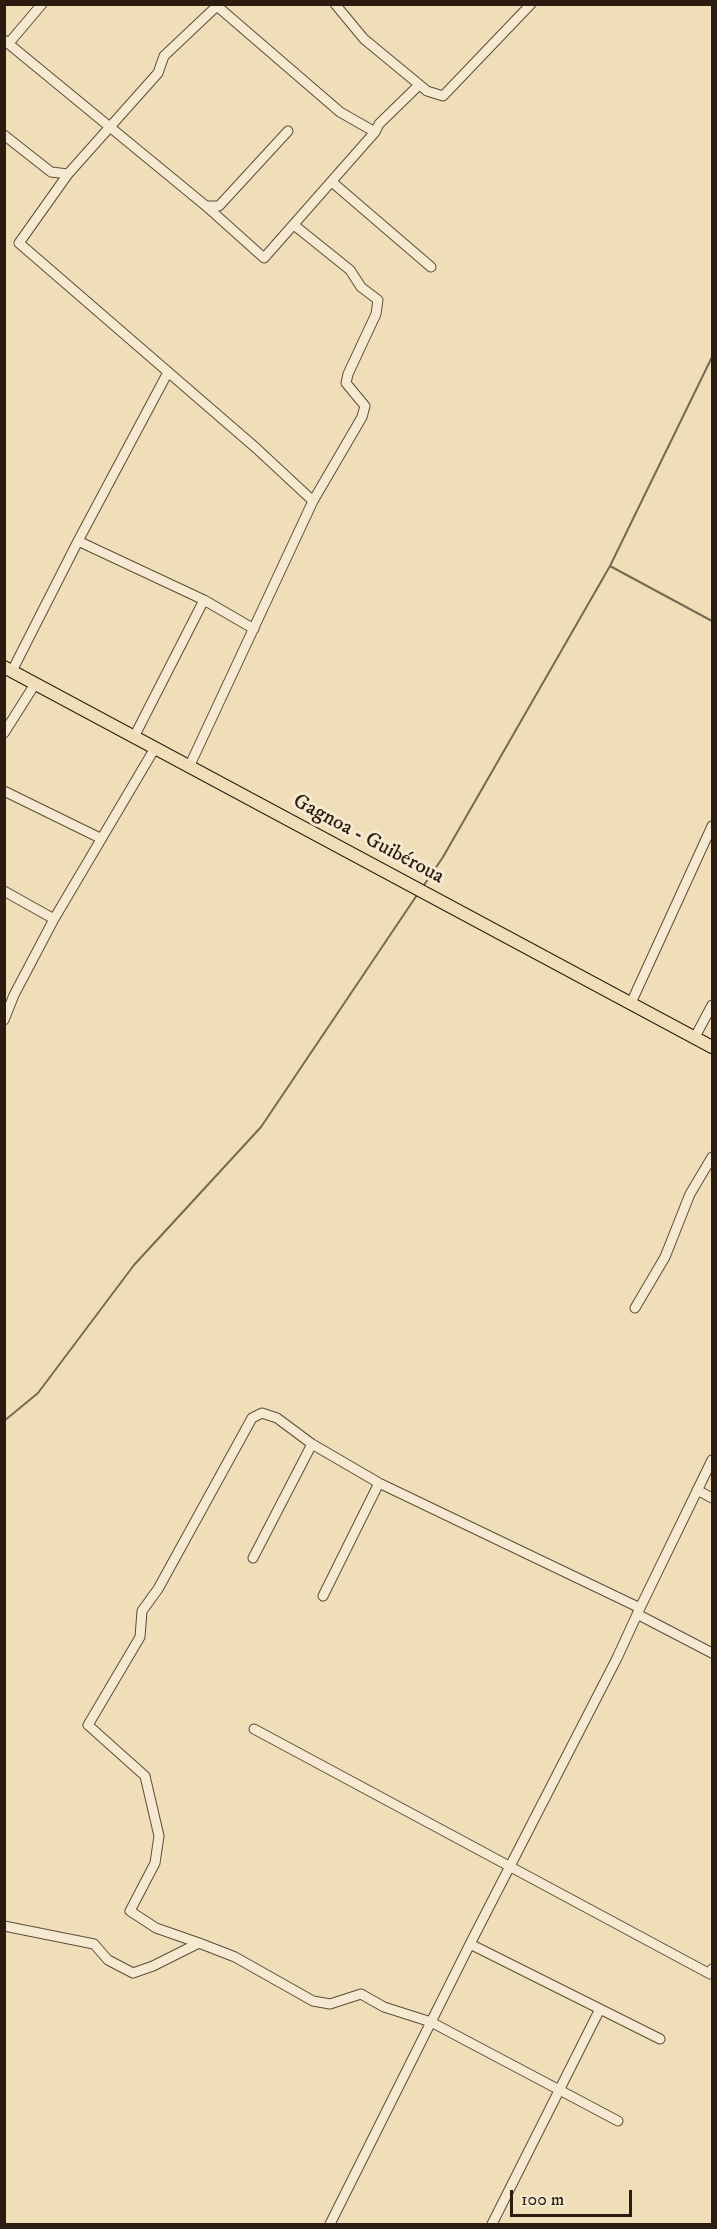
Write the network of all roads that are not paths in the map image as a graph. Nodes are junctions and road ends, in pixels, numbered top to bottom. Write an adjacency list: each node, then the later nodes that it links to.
1 (42, 4): 5 (street)
2 (335, 4): 6 (street)
3 (531, 4): 6 (street)
4 (214, 6): 7 (street); 9 (street)
5 (7, 41): 7 (street)
6 (419, 85): 9 (street)
7 (109, 127): 11 (street); 13 (street)
8 (288, 132): 13 (street)
9 (375, 132): 12 (street)
10 (4, 135): 11 (street)
11 (68, 174): 16 (street)
12 (332, 182): 14 (street); 15 (street)
13 (206, 206): 14 (street)
14 (294, 225): 17 (street)
15 (431, 267)
16 (167, 374): 17 (street); 18 (street)
17 (313, 501): 20 (street)
18 (78, 541): 19 (street); 21 (street)
19 (204, 600): 20 (street); 24 (street)
20 (254, 629): 26 (street)
21 (8, 669): 22 (main road, Gagnoa - Guibéroua)
22 (35, 684): 23 (street); 24 (main road, Gagnoa - Guibéroua)
23 (4, 733)
24 (134, 737): 25 (main road, Gagnoa - Guibéroua)
25 (155, 748): 26 (main road, Gagnoa - Guibéroua); 29 (street)
26 (189, 767): 32 (main road, Gagnoa - Guibéroua)
27 (4, 791): 29 (street)
28 (712, 826): 32 (street)
29 (100, 838): 31 (street)
30 (4, 891): 31 (street)
31 (54, 919): 34 (street)
32 (631, 1003): 35 (main road, Gagnoa - Guibéroua)
33 (712, 1005): 35 (street)
34 (4, 1020)
35 (695, 1037): 36 (main road, Gagnoa - Guibéroua)
36 (712, 1047)
37 (712, 1157): 38 (street)
38 (635, 1308)
39 (312, 1444): 41 (street); 44 (street); 51 (street)
40 (712, 1460): 42 (street)
41 (379, 1483): 45 (street); 46 (street)
42 (697, 1490): 43 (street); 46 (street)
43 (712, 1498)
44 (253, 1558)
45 (323, 1596)
46 (638, 1611): 47 (street); 49 (street)
47 (712, 1653)
48 (254, 1729): 49 (street)
49 (510, 1867): 52 (street); 53 (street)
50 (4, 1926): 51 (street)
51 (199, 1943): 55 (street)
52 (470, 1944): 54 (street); 55 (street)
53 (712, 1969)
54 (600, 2009): 56 (street); 57 (street)
55 (431, 2022): 57 (street); 59 (street)
56 (660, 2039)
57 (559, 2089): 58 (street); 60 (street)
58 (618, 2121)
59 (330, 2224)
60 (492, 2224)

